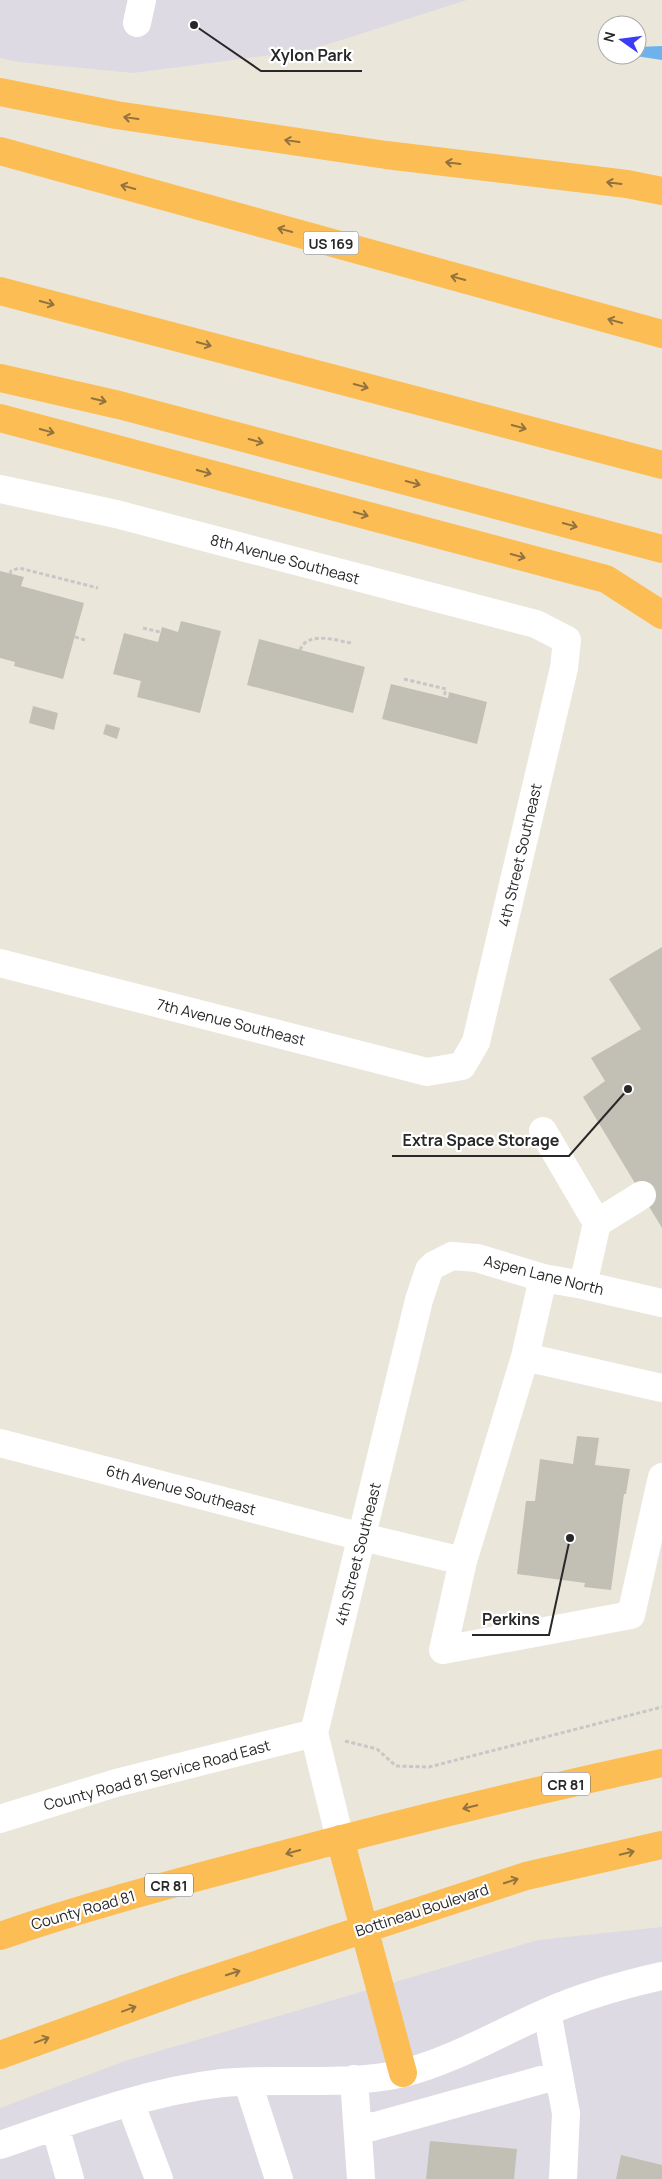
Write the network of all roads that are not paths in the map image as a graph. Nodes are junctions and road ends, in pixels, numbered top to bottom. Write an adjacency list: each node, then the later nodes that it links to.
1 (0, 92): 3 (highway, one-way to 1)
2 (0, 151): 5 (highway, US 169, one-way to 2)
3 (662, 191)
4 (0, 291): 8 (highway, one-way to 8)
5 (662, 334)
6 (0, 378): 10 (highway, one-way to 10)
7 (0, 418): 11 (highway, one-way to 11)
8 (662, 465)
9 (0, 488): 12 (street, 8th Avenue Southeast)
10 (662, 549)
11 (662, 615)
12 (567, 640): 14 (street, 4th Street Southeast)
13 (0, 963): 14 (street, 7th Avenue Southeast)
14 (462, 1066)
15 (543, 1131): 17 (street)
16 (642, 1195): 17 (street)
17 (597, 1223): 20 (street)
18 (429, 1270): 19 (street, Aspen Lane North); 26 (street, 4th Street Southeast)
19 (544, 1278): 20 (street, Aspen Lane North); 22 (street)
20 (583, 1285): 21 (street, Aspen Lane North)
21 (662, 1303)
22 (526, 1357): 23 (street); 27 (street)
23 (662, 1388)
24 (0, 1443): 26 (street, 6th Avenue Southeast)
25 (662, 1477): 27 (street)
26 (362, 1537): 27 (street, 6th Avenue Southeast); 28 (street, 4th Street Southeast)
27 (463, 1561)
28 (314, 1733): 30 (street, County Road 81 Service Road East); 31 (street, 4th Street Southeast)
29 (662, 1763): 31 (highway, CR 81, one-way to 31)
30 (0, 1819)
31 (340, 1839): 33 (highway); 34 (highway, County Road 81 / CR 81, one-way to 34)
32 (662, 1845): 33 (highway, Bottineau Boulevard, one-way to 32)
33 (365, 1929): 37 (highway, Bottineau Boulevard, one-way to 33); 38 (highway)
34 (0, 1936)
35 (662, 1976): 36 (street)
36 (547, 2012): 38 (street); 39 (street)
37 (0, 2055)
38 (403, 2073): 40 (street)
39 (559, 2075): 43 (street); 50 (street)
40 (354, 2079): 41 (street); 43 (street)
41 (248, 2083): 42 (street); 48 (street)
42 (130, 2102): 44 (street); 47 (street)
43 (357, 2124): 49 (street)
44 (55, 2126): 45 (street); 46 (street)
45 (0, 2145)
46 (70, 2179)
47 (159, 2179)
48 (279, 2179)
49 (360, 2179)
50 (563, 2179)

